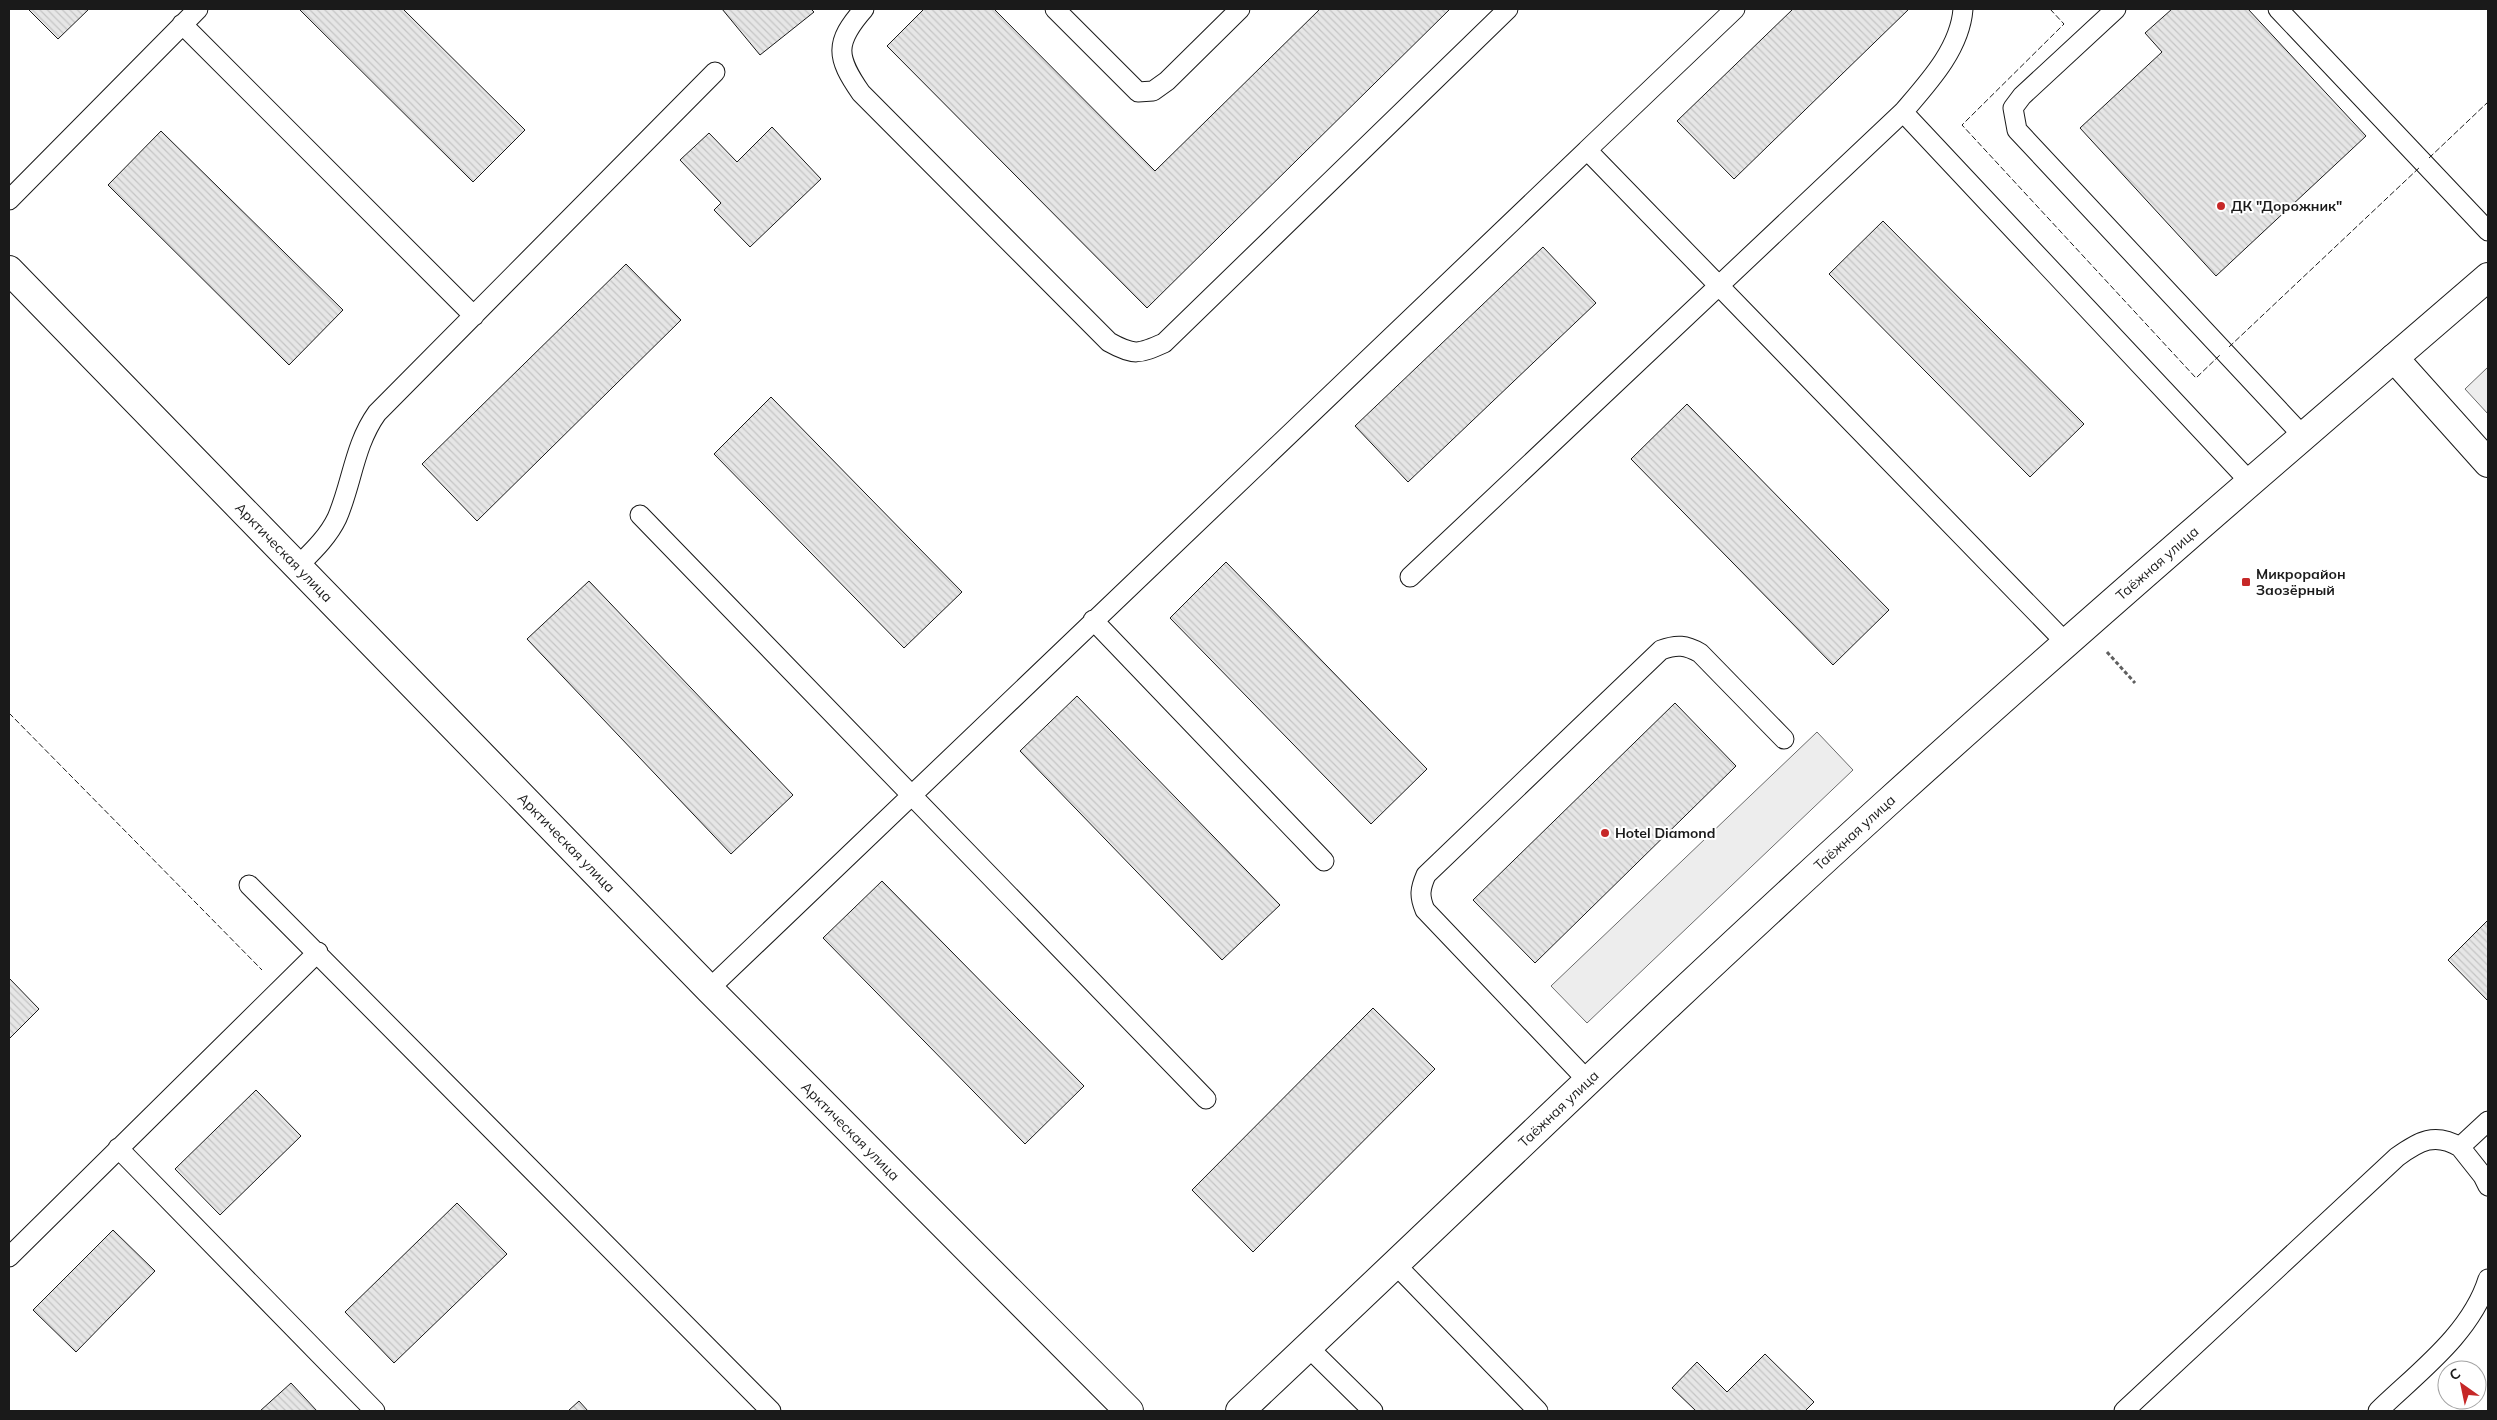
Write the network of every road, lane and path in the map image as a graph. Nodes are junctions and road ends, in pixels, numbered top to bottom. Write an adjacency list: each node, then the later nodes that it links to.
1 (198, 9): 10 (lane)
2 (864, 9): 5 (lane)
3 (1055, 9): 4 (lane)
4 (1240, 9)
5 (1508, 9)
6 (1735, 9): 13 (lane)
7 (1963, 9): 12 (lane)
8 (2116, 9): 21 (lane)
9 (2278, 9): 15 (lane)
10 (182, 24): 14 (lane); 19 (lane)
11 (715, 72): 19 (lane)
12 (1903, 112): 18 (lane); 23 (lane)
13 (1587, 150): 18 (lane); 27 (lane)
14 (9, 200)
15 (2488, 231)
16 (9, 270): 25 (street, Арктическая улица)
17 (2488, 277): 20 (street, Таёжная улица)
18 (1718, 286): 26 (lane); 28 (lane)
19 (474, 316): 25 (lane)
20 (2394, 358): 21 (street, Таёжная улица); 22 (street)
21 (2303, 436): 23 (street, Таёжная улица)
22 (2488, 463)
23 (2250, 483): 28 (street, Таёжная улица)
24 (640, 515): 30 (lane)
25 (298, 566): 34 (street, Арктическая улица)
26 (1410, 577)
27 (1094, 620): 30 (lane); 31 (lane)
28 (2067, 644): 35 (street, Таёжная улица)
29 (1784, 739): 35 (lane)
30 (911, 796): 34 (lane); 36 (lane)
31 (1324, 861)
32 (249, 885): 33 (lane)
33 (318, 952): 39 (lane); 46 (lane)
34 (709, 988): 47 (street, Арктическая улица)
35 (1589, 1082): 42 (street, Таёжная улица)
36 (1206, 1099)
37 (2488, 1121): 38 (lane)
38 (2460, 1147): 40 (lane); 51 (lane)
39 (118, 1148): 41 (lane); 45 (lane)
40 (2488, 1186)
41 (9, 1257)
42 (1395, 1264): 44 (street, Таёжная улица); 50 (lane)
43 (2488, 1279): 52 (lane)
44 (1308, 1347): 48 (street, Таёжная улица); 49 (lane)
45 (375, 1411)
46 (771, 1411)
47 (1129, 1411)
48 (1240, 1411)
49 (1373, 1411)
50 (1538, 1411)
51 (2124, 1411)
52 (2378, 1411)

